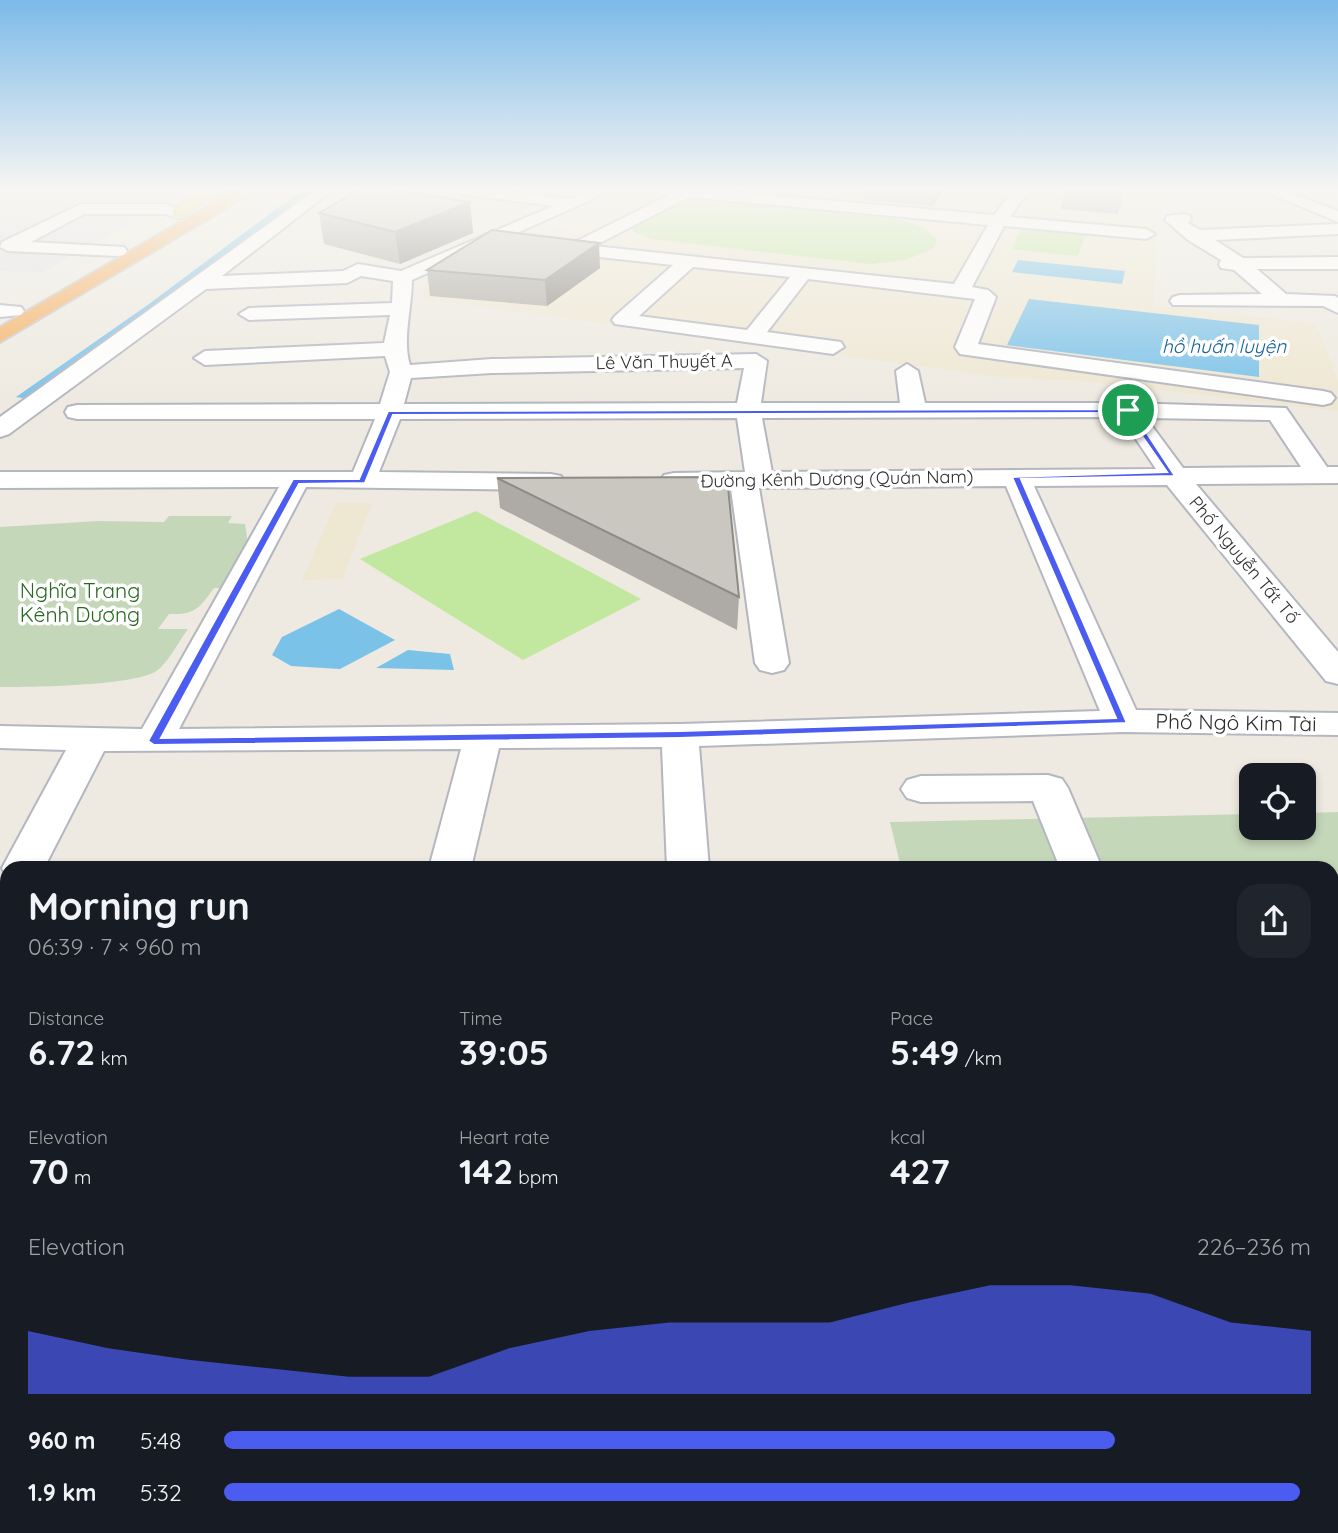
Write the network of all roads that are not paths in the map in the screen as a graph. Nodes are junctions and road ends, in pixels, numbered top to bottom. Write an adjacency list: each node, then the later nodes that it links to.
1 (101, 261): 20 (highway)
2 (117, 261): 22 (highway)
3 (231, 261): 13 (street)
4 (450, 261): 16 (street)
5 (667, 261): 8 (street)
6 (976, 261): 15 (street)
7 (1225, 261): 10 (street)
8 (687, 263): 11 (street); 23 (street)
9 (1338, 263): 10 (street)
10 (1240, 264): 17 (street)
11 (801, 276): 15 (street); 23 (street)
12 (223, 282): 13 (street); 16 (street); 25 (street)
13 (202, 283): 25 (street)
14 (295, 290): 16 (street)
15 (960, 290): 31 (street)
16 (403, 291): 21 (street); 26 (street)
17 (1281, 300): 18 (street); 19 (street)
18 (1180, 301)
19 (1335, 302)
20 (5, 314)
21 (249, 314)
22 (0, 336)
23 (752, 337): 24 (street)
24 (833, 347)
25 (113, 349): 38 (street)
26 (394, 349): 27 (street); 29 (street)
27 (205, 358)
28 (907, 371): 35 (street)
29 (401, 372): 33 (street, Lê Văn Thuyết A); 37 (street)
30 (1051, 384): 36 (street)
31 (1323, 398)
32 (1128, 410): 36 (street); 39 (street, Phố Nguyễn Tất Tố); 40 (street)
33 (748, 411): 35 (street); 37 (street); 46 (street, Lê Văn Thuyết A)
34 (77, 412): 37 (street)
35 (914, 412): 36 (street)
36 (1071, 412)
37 (390, 413): 47 (street)
38 (0, 429)
39 (1173, 474): 40 (street, Đường Kênh Dương (Quán Nam)); 41 (street, Đường Kênh Dương (Quán Nam)); 49 (street, Phố Nguyễn Tất Tố)
40 (1329, 475)
41 (1016, 477): 46 (street, Đường Kênh Dương (Quán Nam)); 50 (street)
42 (0, 480): 43 (street)
43 (296, 481): 47 (street); 56 (street)
44 (578, 481): 47 (street)
45 (645, 481): 46 (street, Đường Kênh Dương (Quán Nam))
46 (752, 481): 48 (street, Lê Văn Thuyết A)
47 (362, 482)
48 (772, 663)
49 (1338, 674)
50 (1123, 721): 51 (street, Phố Ngô Kim Tài); 53 (street, Phố Ngô Kim Tài)
51 (1338, 724)
52 (483, 735): 53 (street, Phố Ngô Kim Tài); 56 (street, Phố Ngô Kim Tài); 59 (street)
53 (680, 735): 60 (street)
54 (0, 737): 55 (street, Phố Ngô Kim Tài)
55 (90, 740): 56 (street, Phố Ngô Kim Tài); 58 (street)
56 (154, 741)
57 (921, 789): 61 (street)
58 (27, 861)
59 (452, 861)
60 (688, 861)
61 (1079, 861)

